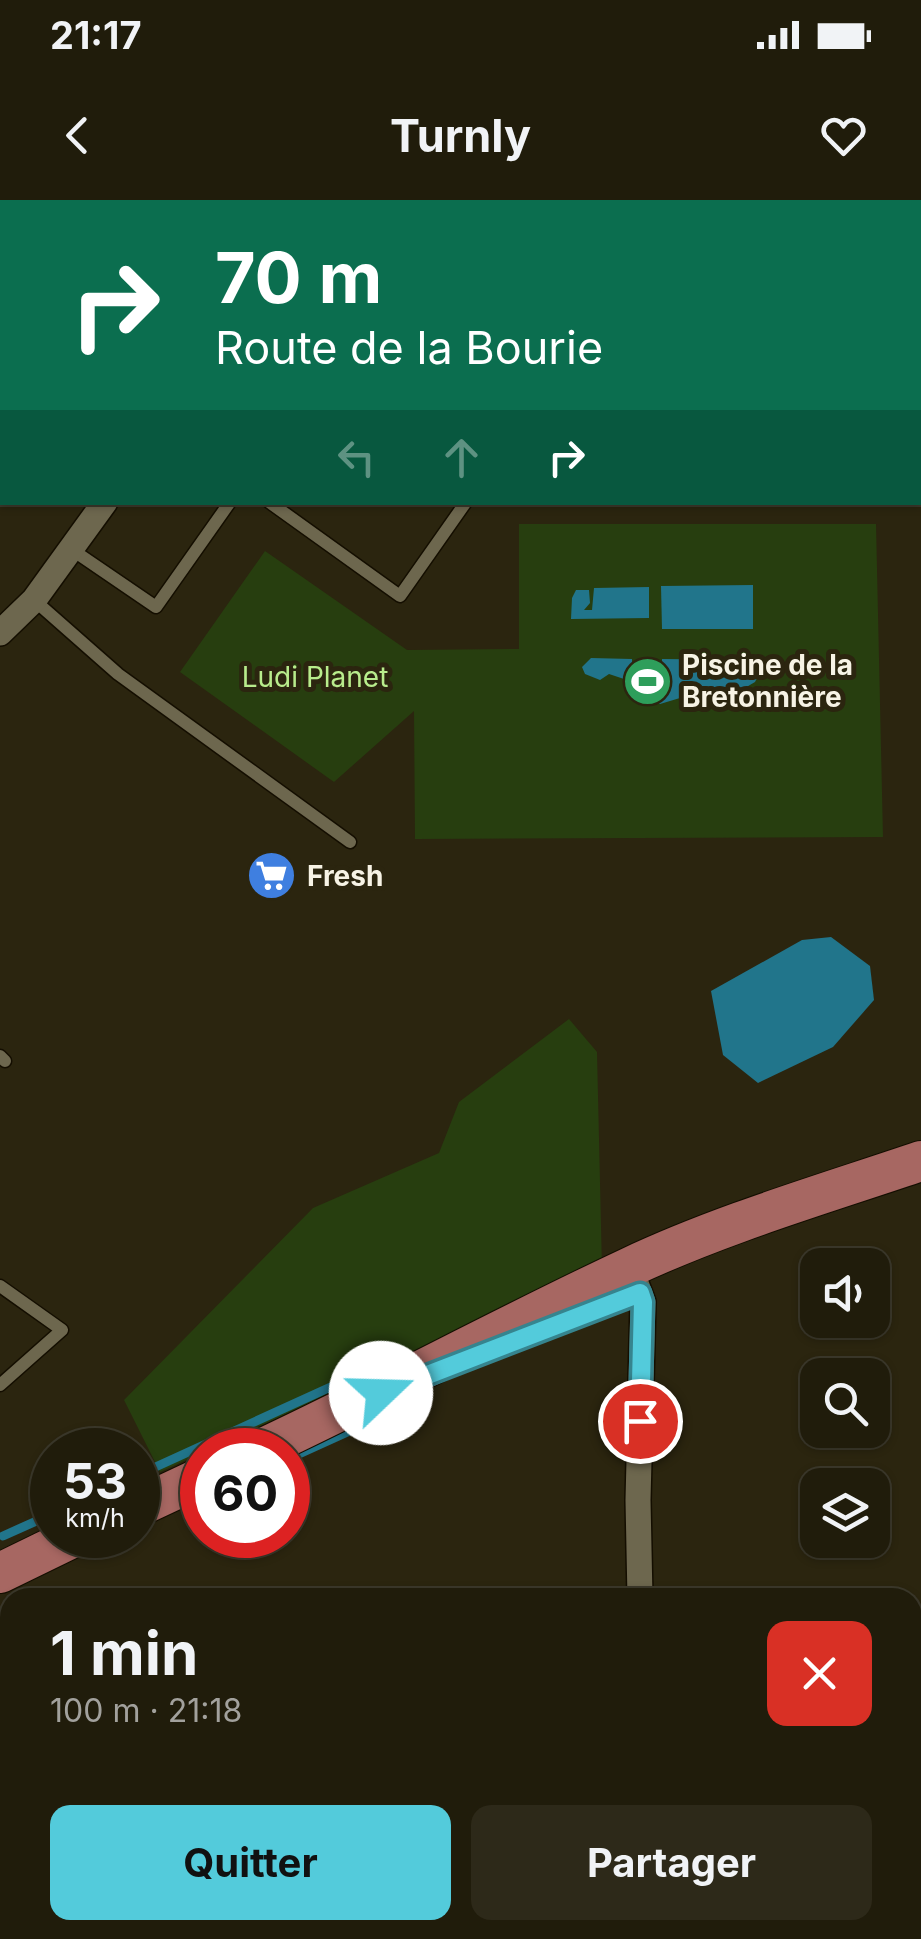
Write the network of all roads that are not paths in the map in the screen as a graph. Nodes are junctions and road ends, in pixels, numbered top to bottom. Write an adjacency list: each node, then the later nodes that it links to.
1 (102, 505): 5 (street)
2 (228, 505): 5 (lane)
3 (274, 505): 4 (lane)
4 (464, 505)
5 (71, 549): 6 (street)
6 (34, 600): 7 (street); 8 (lane)
7 (0, 633)
8 (350, 842)
9 (921, 1138): 11 (main road)
10 (921, 1160): 11 (main road)
11 (828, 1194): 12 (main road)
12 (635, 1280): 15 (main road); 18 (street)
13 (0, 1286): 14 (lane)
14 (0, 1385)
15 (306, 1428)
16 (30, 1558): 17 (main road)
17 (0, 1570)
18 (640, 1588)

